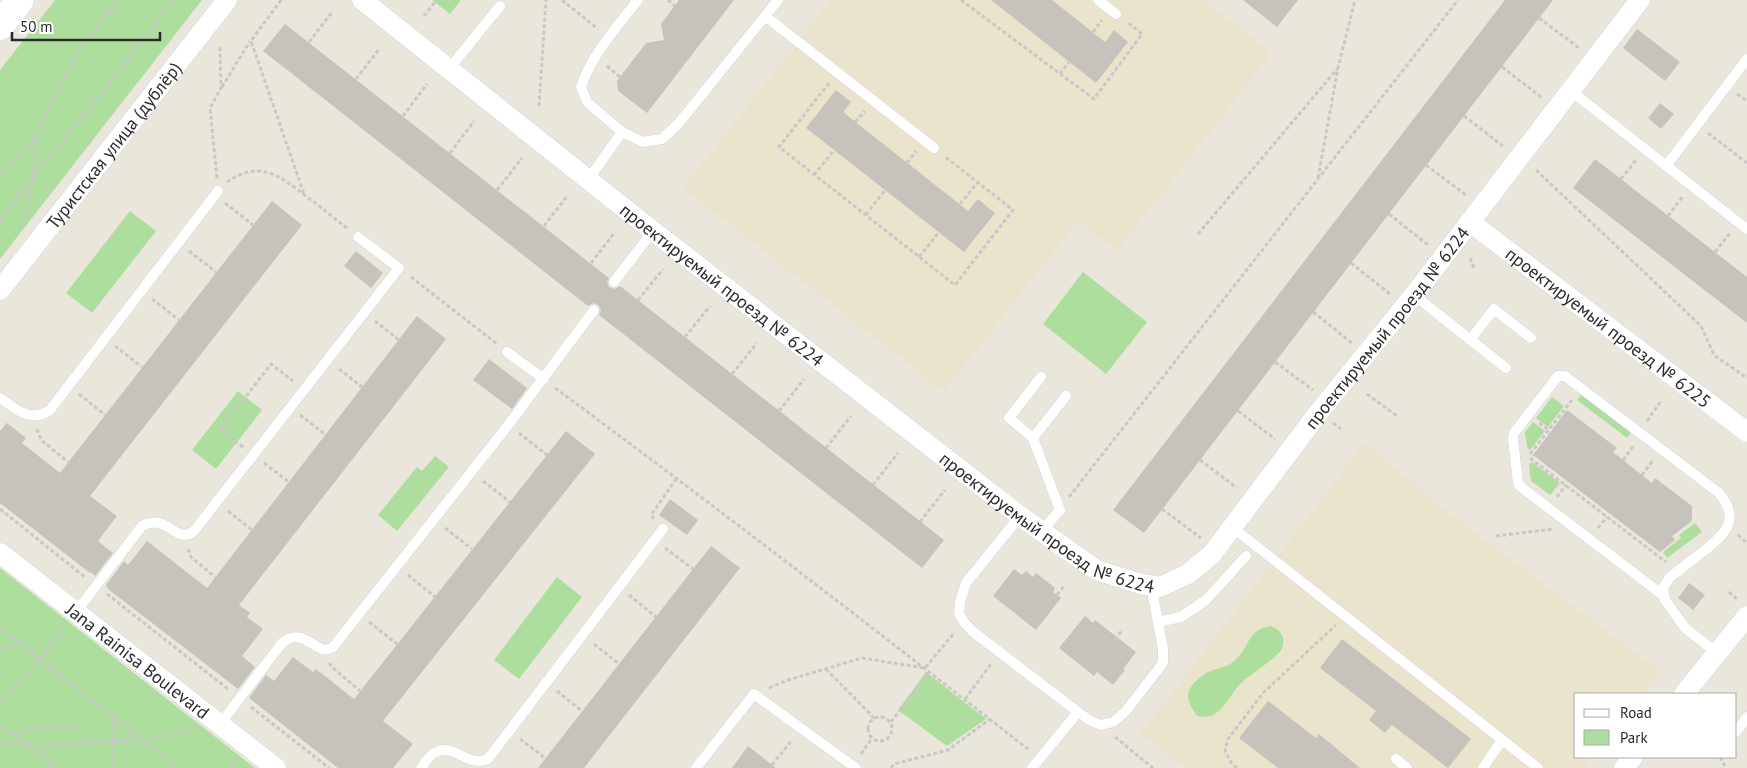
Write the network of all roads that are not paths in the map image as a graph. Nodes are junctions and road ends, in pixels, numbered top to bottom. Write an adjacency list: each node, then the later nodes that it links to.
1 (20, 0): 11 (main road)
2 (227, 0): 25 (street, Туристская улица (дублёр))
3 (362, 0): 13 (street, проектируемый проезд № 6224)
4 (638, 0): 15 (lane)
5 (778, 0): 10 (lane)
6 (1098, 0): 9 (lane)
7 (1640, 0): 14 (street, проектируемый проезд № 6224)
8 (500, 6): 13 (lane)
9 (1116, 14)
10 (765, 16): 15 (lane); 16 (lane)
11 (0, 26)
12 (1747, 59): 17 (lane)
13 (449, 69): 18 (street, проектируемый проезд № 6224)
14 (1571, 91): 17 (lane); 20 (street, проектируемый проезд № 6224)
15 (622, 132): 18 (lane)
16 (934, 148)
17 (1666, 166): 21 (lane)
18 (588, 180): 22 (street, проектируемый проезд № 6224)
19 (217, 193): 35 (lane)
20 (1470, 222): 26 (street, проектируемый проезд № 6224); 36 (street, проектируемый проезд № 6225)
21 (1747, 229)
22 (653, 230): 24 (lane); 38 (street, проектируемый проезд № 6224)
23 (358, 237): 46 (lane)
24 (614, 282)
25 (0, 290)
26 (1414, 295): 29 (lane); 39 (street, проектируемый проезд № 6224)
27 (594, 310): 33 (lane)
28 (1531, 338): 29 (lane)
29 (1470, 340): 31 (lane)
30 (507, 352): 33 (lane)
31 (1506, 368)
32 (1041, 376): 37 (lane)
33 (544, 379): 53 (lane)
34 (1066, 396): 37 (lane)
35 (0, 398)
36 (1747, 432)
37 (1033, 438): 41 (lane)
38 (1020, 516): 41 (street, проектируемый проезд № 6224); 51 (lane)
39 (1232, 527): 44 (street, проектируемый проезд № 6224); 55 (lane)
40 (663, 529): 59 (lane)
41 (1042, 531): 44 (street, проектируемый проезд № 6224)
42 (0, 553): 46 (street, Jana Rainisa Boulevard)
43 (1246, 556): 47 (lane)
44 (1151, 585): 47 (lane)
45 (1664, 596): 45 (lane); 49 (lane)
46 (72, 617): 53 (street, Jana Rainisa Boulevard)
47 (1158, 622): 51 (lane)
48 (1744, 624): 49 (street)
49 (1717, 653): 50 (street)
50 (1685, 693)
51 (1078, 712): 62 (lane)
52 (1747, 717): 54 (lane)
53 (220, 724): 58 (street, Jana Rainisa Boulevard)
54 (1737, 731)
55 (1502, 740): 64 (lane); 65 (lane)
56 (1632, 758): 66 (street)
57 (1396, 760): 63 (lane)
58 (276, 768)
59 (421, 768)
60 (696, 768): 61 (lane)
61 (856, 768)
62 (1032, 768)
63 (1407, 768)
64 (1483, 768)
65 (1538, 768)
66 (1624, 768)

